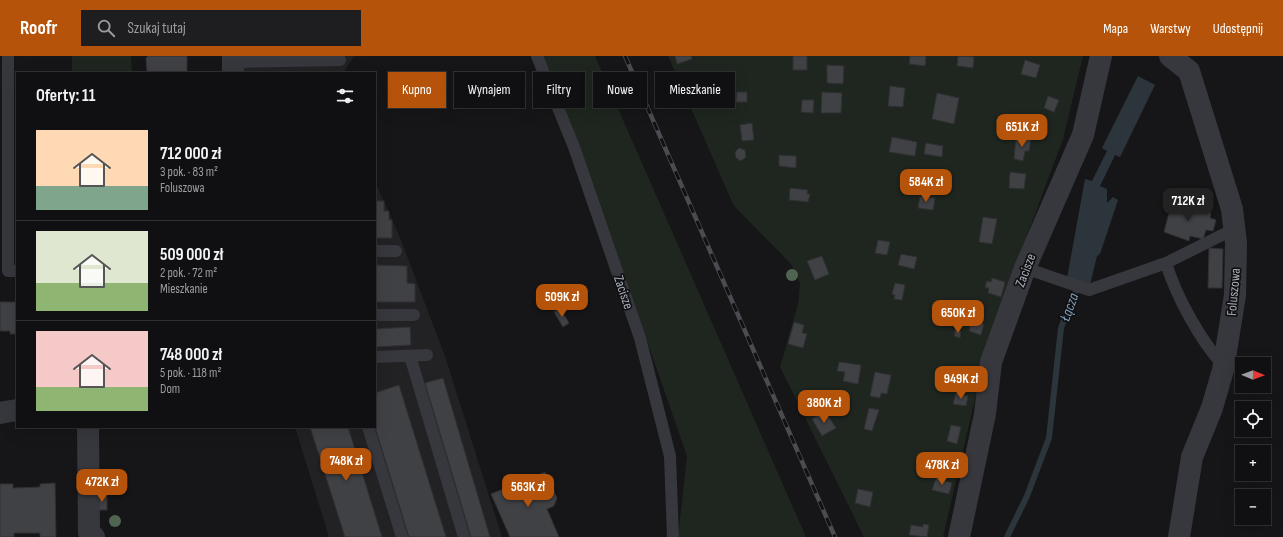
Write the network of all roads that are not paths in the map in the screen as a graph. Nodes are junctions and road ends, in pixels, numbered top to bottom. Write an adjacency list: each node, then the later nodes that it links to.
1 (8, 56): 12 (lane)
2 (537, 56): 26 (lane, Zacisze)
3 (1101, 56): 11 (street, Zacisze)
4 (1170, 56): 7 (street, Foluszowa)
5 (340, 60): 6 (lane)
6 (233, 64)
7 (1234, 229): 10 (lane); 18 (street, Foluszowa)
8 (376, 251): 9 (lane)
9 (396, 252)
10 (1166, 263): 11 (lane); 18 (lane)
11 (1025, 268): 27 (street, Zacisze)
12 (16, 270)
13 (414, 315): 14 (lane)
14 (376, 316)
15 (427, 355): 16 (lane)
16 (410, 356): 17 (lane); 25 (lane)
17 (376, 357)
18 (1223, 365): 28 (street, Foluszowa)
19 (16, 410): 20 (street)
20 (0, 413)
21 (88, 428): 23 (street)
22 (368, 428): 24 (lane)
23 (94, 537)
24 (402, 537)
25 (464, 537)
26 (673, 537)
27 (959, 537)
28 (1179, 537)

